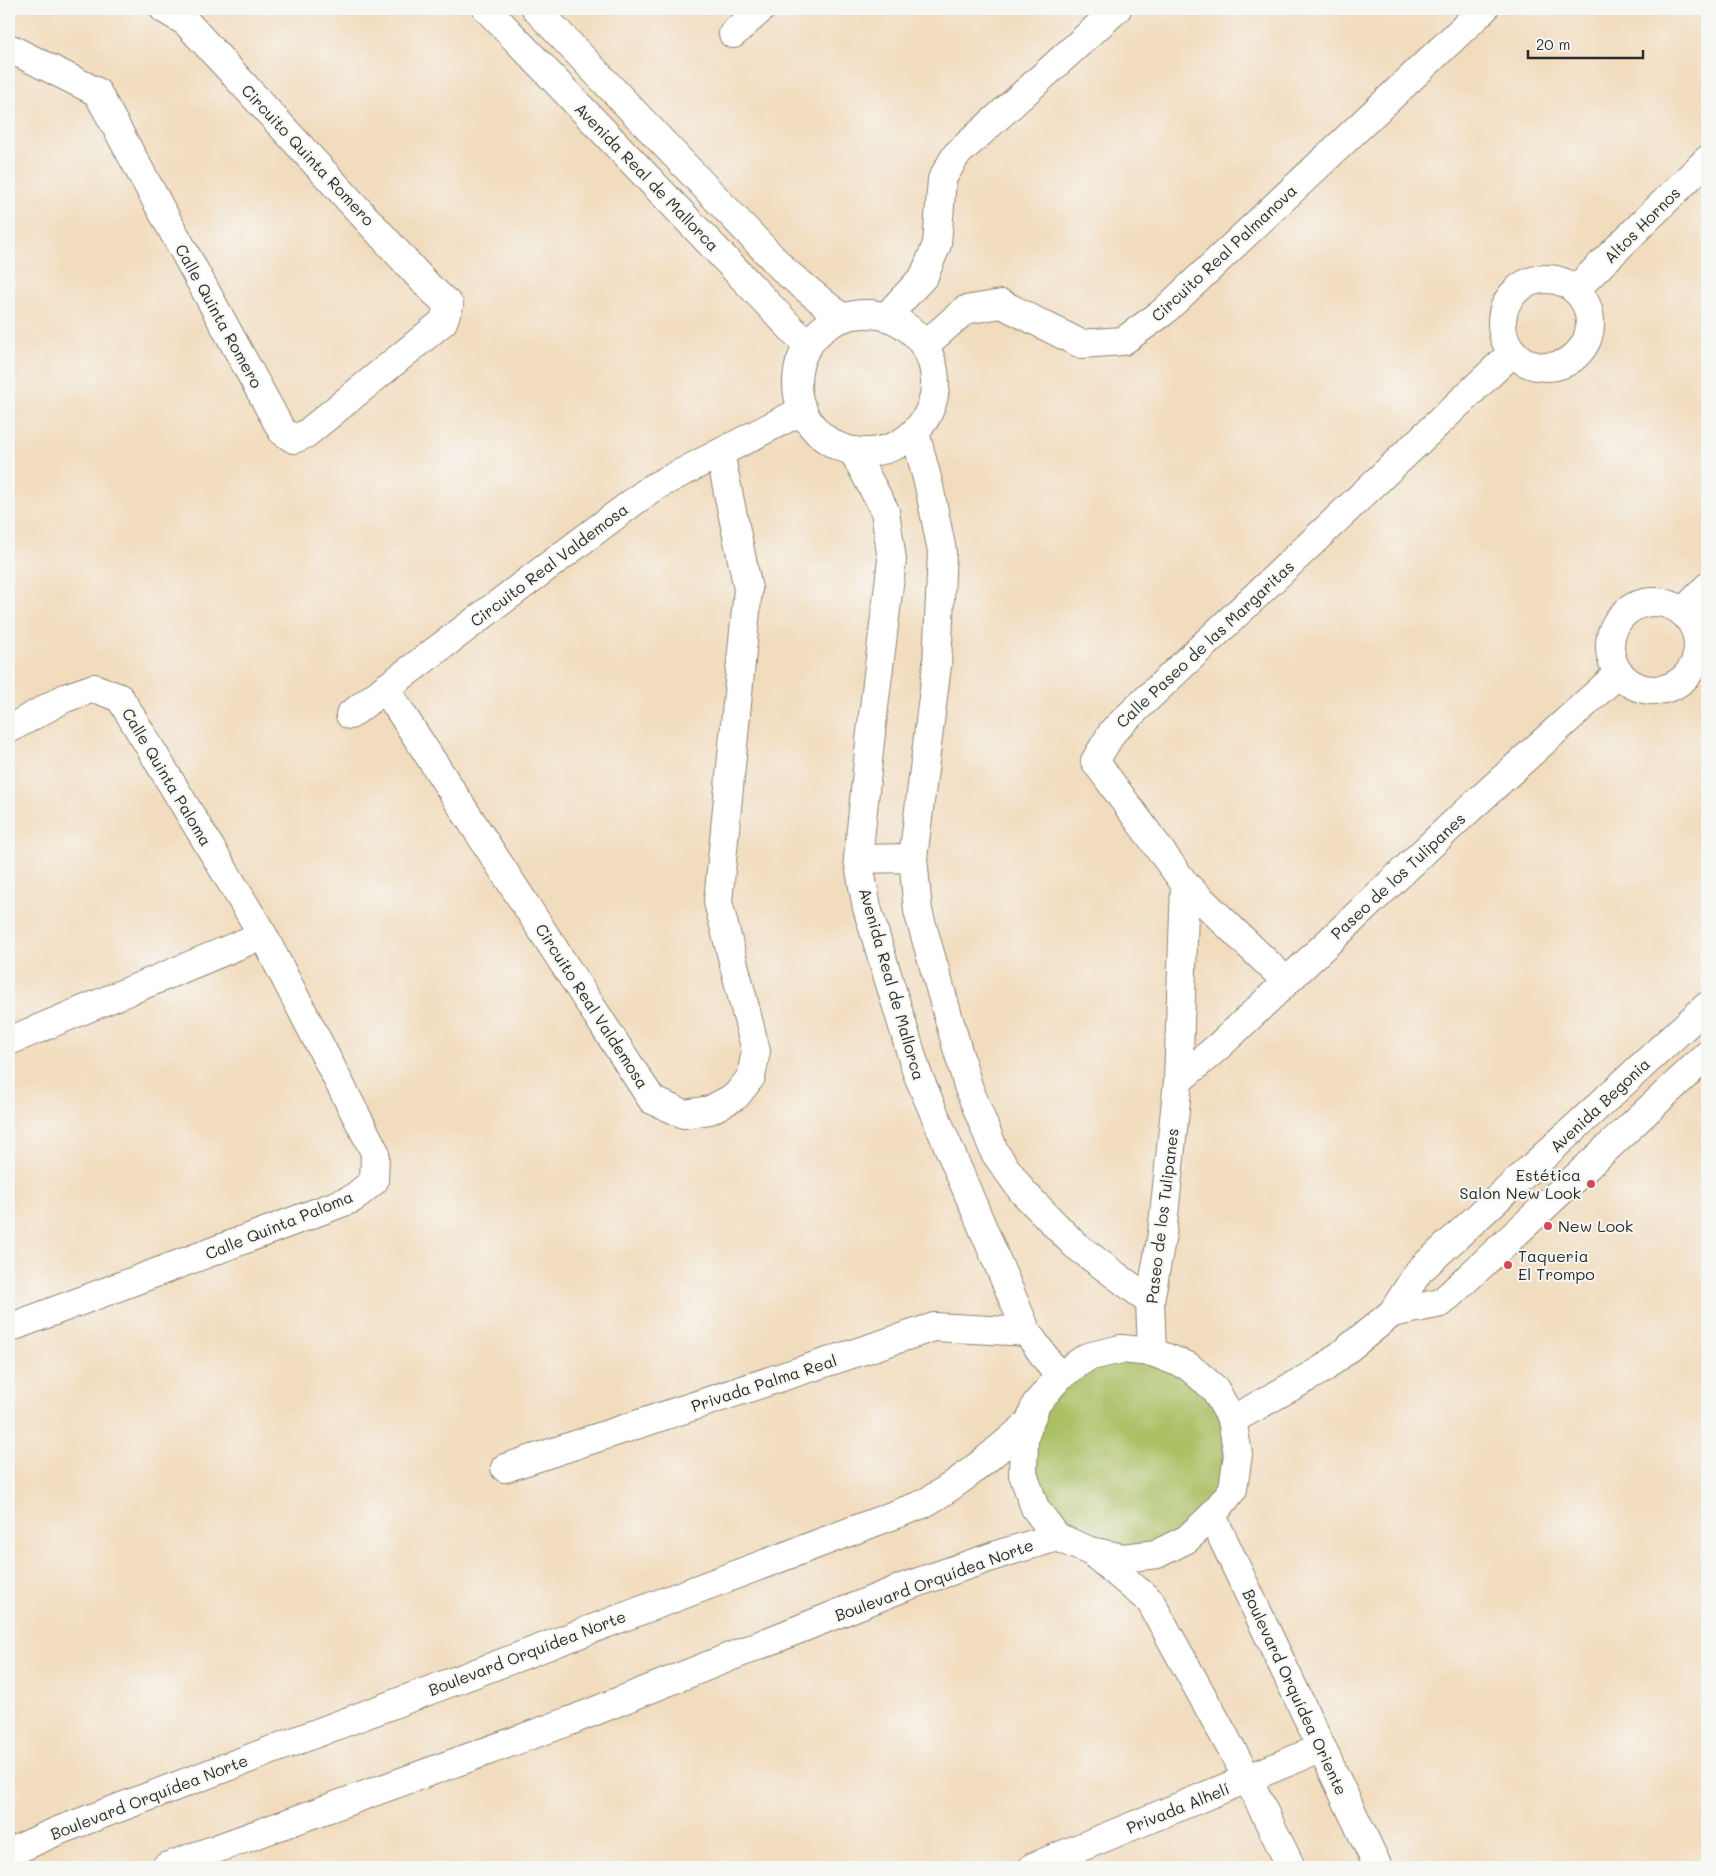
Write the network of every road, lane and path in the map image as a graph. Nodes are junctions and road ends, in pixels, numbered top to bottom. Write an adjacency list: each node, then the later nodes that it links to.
1 (164, 9): 11 (street, Circuito Quinta Romero)
2 (487, 9): 15 (street, Avenida Real de Mallorca)
3 (536, 9): 13 (street)
4 (761, 9): 7 (street)
5 (1117, 9): 12 (street)
6 (1484, 9): 14 (street, Circuito Real Palmanova)
7 (733, 34)
8 (9, 48): 11 (street, Calle Quinta Romero)
9 (1707, 160): 10 (street, Altos Hornos)
10 (1576, 289): 16 (street); 16 (street)
11 (449, 305)
12 (887, 316): 13 (street); 14 (street)
13 (842, 318): 15 (street)
14 (925, 345): 18 (street)
15 (808, 346): 17 (street)
16 (1512, 353): 29 (street, Calle Paseo de las Margaritas)
17 (802, 410): 19 (street); 20 (street, Circuito Real Valdemosa)
18 (915, 432): 19 (street); 27 (street)
19 (853, 451): 28 (street, Avenida Real de Mallorca)
20 (720, 454): 24 (street, Circuito Real Valdemosa); 24 (street, Circuito Real Valdemosa)
21 (1707, 588): 22 (street)
22 (1683, 612): 23 (street); 23 (street)
23 (1619, 673): 31 (street, Paseo de los Tulipanes)
24 (385, 688): 25 (street, Circuito Real Valdemosa)
25 (350, 714)
26 (9, 729): 30 (street, Calle Quinta Paloma)
27 (913, 858): 28 (street); 36 (street)
28 (858, 859): 39 (street, Avenida Real de Mallorca)
29 (1185, 884): 31 (street, Calle Paseo de las Margaritas); 35 (street, Paseo de los Tulipanes)
30 (262, 935): 33 (street); 38 (street, Calle Quinta Paloma)
31 (1286, 981): 35 (street, Paseo de los Tulipanes)
32 (1707, 1006): 37 (street, Avenida Begonia)
33 (9, 1041)
34 (1707, 1055): 37 (street)
35 (1178, 1081): 36 (street, Paseo de los Tulipanes)
36 (1150, 1302): 40 (street, Paseo de los Tulipanes)
37 (1392, 1313): 42 (street)
38 (9, 1328)
39 (1027, 1332): 41 (street, Avenida Real de Mallorca); 44 (street, Privada Palma Real)
40 (1152, 1352): 41 (street); 42 (street)
41 (1059, 1377): 43 (street)
42 (1232, 1420): 45 (street)
43 (1028, 1424): 46 (street); 50 (street, Boulevard Orquídea Norte)
44 (505, 1468)
45 (1212, 1516): 47 (street); 48 (street, Boulevard Orquídea Oriente)
46 (1057, 1536): 47 (street); 51 (street, Boulevard Orquídea Norte)
47 (1090, 1550): 49 (street)
48 (1322, 1748): 49 (street, Privada Alhelí); 54 (street, Boulevard Orquídea Oriente)
49 (1248, 1779): 52 (street, Privada Alhelí); 53 (street)
50 (9, 1853)
51 (166, 1867)
52 (1033, 1867)
53 (1291, 1867)
54 (1378, 1867)

